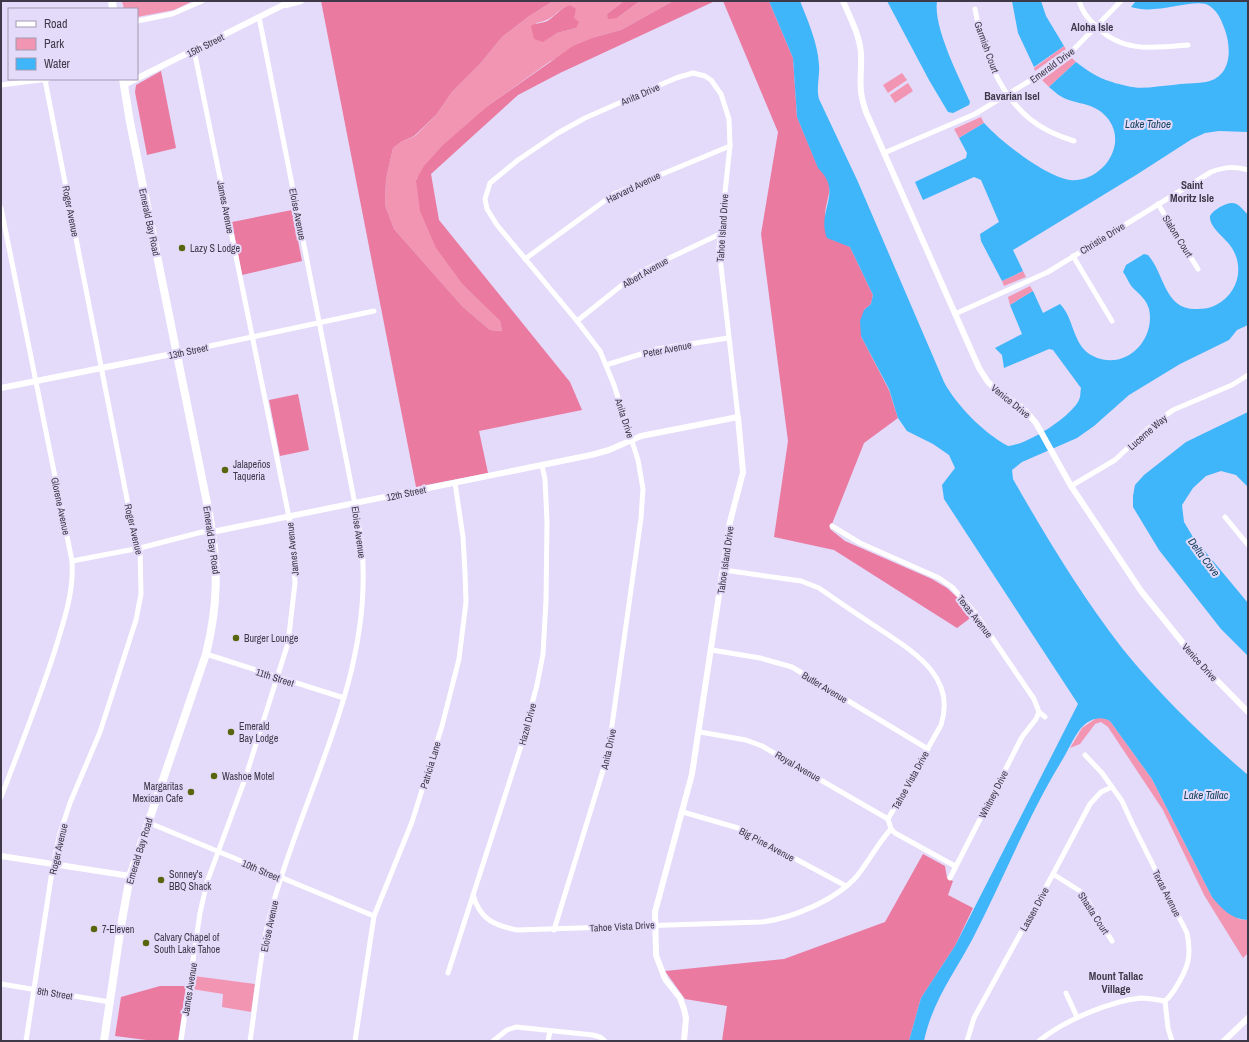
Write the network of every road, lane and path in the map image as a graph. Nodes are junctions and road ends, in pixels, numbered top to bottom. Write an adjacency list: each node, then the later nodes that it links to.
1 (202, 1): 9 (street)
2 (301, 1): 6 (street, 15th Street)
3 (843, 1): 22 (street, Venice Drive)
4 (1079, 1): 10 (street)
5 (1121, 1): 10 (street, Emerald Drive)
6 (288, 3): 8 (street, 15th Street)
7 (975, 9): 19 (street, Garmish Court)
8 (260, 17): 12 (street, 15th Street); 34 (street, Eloise Avenue)
9 (138, 21)
10 (1096, 26): 11 (street); 19 (street, Emerald Drive)
11 (1188, 45)
12 (194, 50): 13 (street, 15th Street); 35 (street, James Avenue)
13 (138, 76)
14 (705, 76): 21 (street, Tahoe Island Drive); 28 (street, Anita Drive)
15 (39, 80): 18 (street)
16 (47, 80): 39 (street, Roger Avenue)
17 (124, 82): 37 (main road, Emerald Bay Road)
18 (1, 85)
19 (1008, 94): 20 (street, Garmish Court); 22 (street, Emerald Drive)
20 (1074, 141)
21 (730, 146): 26 (street, Tahoe Island Drive); 28 (street, Harvard Avenue)
22 (884, 153): 31 (street, Venice Drive)
23 (1248, 170): 24 (street, Christie Drive)
24 (1158, 204): 27 (street, Christie Drive); 29 (street, Slalom Court)
25 (1, 208): 41 (street, Glorene Avenue)
26 (720, 234): 32 (street, Albert Avenue); 36 (street, Tahoe Island Drive)
27 (1073, 256): 31 (street, Christie Drive); 33 (street)
28 (525, 259): 32 (street, Anita Drive)
29 (1198, 269)
30 (374, 311): 34 (street, 13th Street)
31 (955, 314): 47 (street, Venice Drive)
32 (577, 321): 38 (street, Anita Drive)
33 (1112, 321)
34 (319, 324): 35 (street, 13th Street); 48 (street, Eloise Avenue)
35 (252, 337): 37 (street, 13th Street); 49 (street, James Avenue)
36 (728, 338): 38 (street, Peter Avenue); 43 (street, Tahoe Island Drive)
37 (177, 352): 39 (street, 13th Street); 52 (main road, Emerald Bay Road)
38 (606, 364): 44 (street, Anita Drive)
39 (102, 368): 41 (street, 13th Street); 54 (street, Roger Avenue)
40 (1248, 375): 47 (street, Lucerne Way)
41 (35, 381): 42 (street, 13th Street); 55 (street, Glorene Avenue)
42 (1, 388)
43 (738, 417): 44 (street, 12th Street); 56 (street, Tahoe Island Drive)
44 (632, 438): 45 (street, 12th Street); 85 (street, Anita Drive)
45 (542, 466): 46 (street, 12th Street); 82 (street, Hazel Drive)
46 (455, 483): 48 (street, 12th Street); 83 (street, Patricia Lane)
47 (1071, 486): 62 (street, Venice Drive)
48 (355, 504): 49 (street, 12th Street); 60 (street, Eloise Avenue)
49 (289, 517): 52 (street, 12th Street); 59 (street, James Avenue)
50 (1225, 517): 53 (street)
51 (832, 526): 61 (street, Texas Avenue)
52 (212, 532): 54 (street, 12th Street); 58 (main road, Emerald Bay Road)
53 (1248, 545)
54 (140, 548): 55 (street, 12th Street); 75 (street, Roger Avenue)
55 (72, 561): 68 (street, Glorene Avenue)
56 (724, 570): 57 (street, Tahoe Island Drive); 65 (street, Tahoe Vista Drive)
57 (712, 650): 64 (street, Tahoe Island Drive); 65 (street, Butler Avenue)
58 (206, 654): 59 (street, 11th Street); 71 (main road, Emerald Bay Road)
59 (278, 678): 60 (street, 11th Street); 73 (street, James Avenue)
60 (344, 698): 79 (street, Eloise Avenue)
61 (1039, 712): 63 (street, Texas Avenue); 76 (street, Whitney Drive)
62 (1248, 712)
63 (1045, 717)
64 (700, 732): 69 (street, Tahoe Island Drive); 70 (street, Royal Avenue)
65 (928, 749): 70 (street, Tahoe Vista Drive)
66 (1085, 755): 67 (street, Texas Avenue)
67 (1112, 787): 77 (street, Lassen Drive); 91 (street, Texas Avenue)
68 (1, 797)
69 (684, 812): 81 (street, Big Pine Avenue); 84 (street, Tahoe Island Drive)
70 (888, 819): 72 (street, Tahoe Vista Drive)
71 (147, 822): 73 (street, 10th Street); 78 (main road, Emerald Bay Road)
72 (891, 829): 76 (street); 81 (street, Tahoe Vista Drive)
73 (218, 852): 79 (street, 10th Street); 98 (street, James Avenue)
74 (1, 856): 75 (street)
75 (53, 865): 78 (street); 89 (street, Roger Avenue)
76 (955, 866): 80 (street, Whitney Drive)
77 (1053, 874): 86 (street, Shasta Court); 105 (street, Lassen Drive)
78 (130, 876): 92 (main road, Emerald Bay Road)
79 (281, 878): 83 (street, 10th Street); 99 (street, Eloise Avenue)
80 (950, 878)
81 (846, 886): 84 (street, Tahoe Vista Drive)
82 (473, 895): 85 (street, Tahoe Vista Drive); 87 (street, Hazel Drive)
83 (374, 916): 100 (street, Patricia Lane)
84 (655, 925): 85 (street, Tahoe Vista Drive); 104 (street, Tahoe Island Drive)
85 (554, 930)
86 (1112, 941)
87 (448, 973)
88 (1, 984): 89 (street, 8th Street)
89 (34, 989): 92 (street, 8th Street); 96 (street, Roger Avenue)
90 (1066, 993): 93 (street)
91 (1165, 1001): 93 (street); 107 (street)
92 (110, 1002): 97 (main road, Emerald Bay Road)
93 (1077, 1017): 106 (street)
94 (1248, 1018): 108 (street)
95 (550, 1031): 101 (street); 102 (street); 103 (street)
96 (26, 1041)
97 (104, 1041)
98 (181, 1041)
99 (250, 1041)
100 (355, 1041)
101 (493, 1041)
102 (548, 1041)
103 (605, 1041)
104 (684, 1041)
105 (967, 1041)
106 (1039, 1041)
107 (1172, 1041)
108 (1224, 1041)

